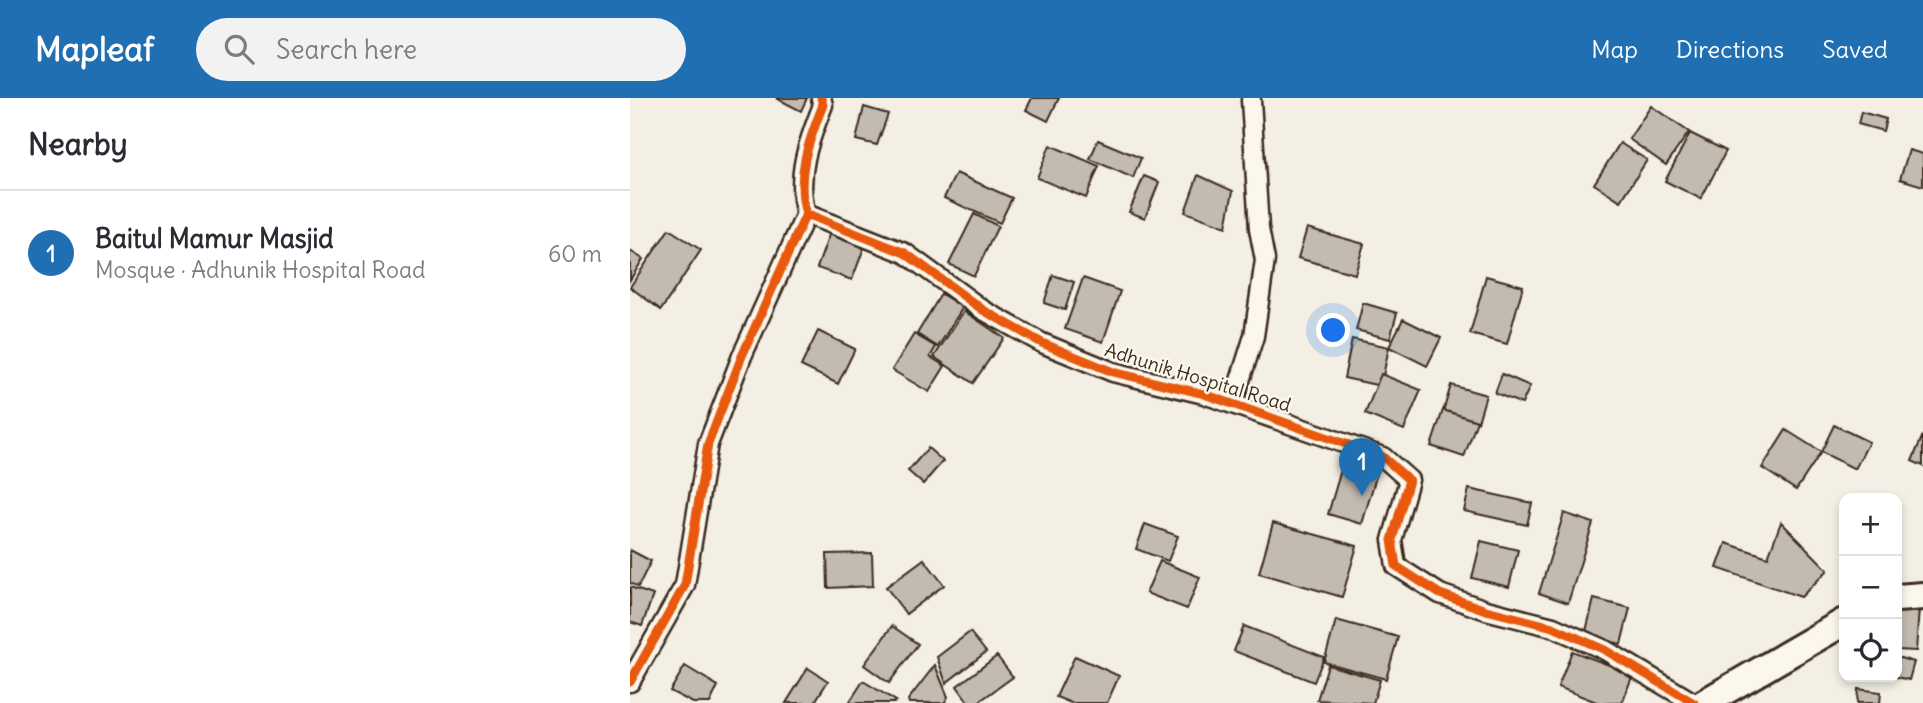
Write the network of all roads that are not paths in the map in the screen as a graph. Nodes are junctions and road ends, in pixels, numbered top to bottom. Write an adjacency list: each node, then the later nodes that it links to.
1 (821, 98): 3 (street)
2 (1251, 100): 4 (street)
3 (806, 214): 4 (street, Adhunik Hospital Road); 8 (street)
4 (1233, 403): 9 (street, Adhunik Hospital Road)
5 (1923, 596): 6 (main road)
6 (1902, 598)
7 (1839, 625): 10 (main road)
8 (630, 682)
9 (1694, 703)
10 (1704, 703)

